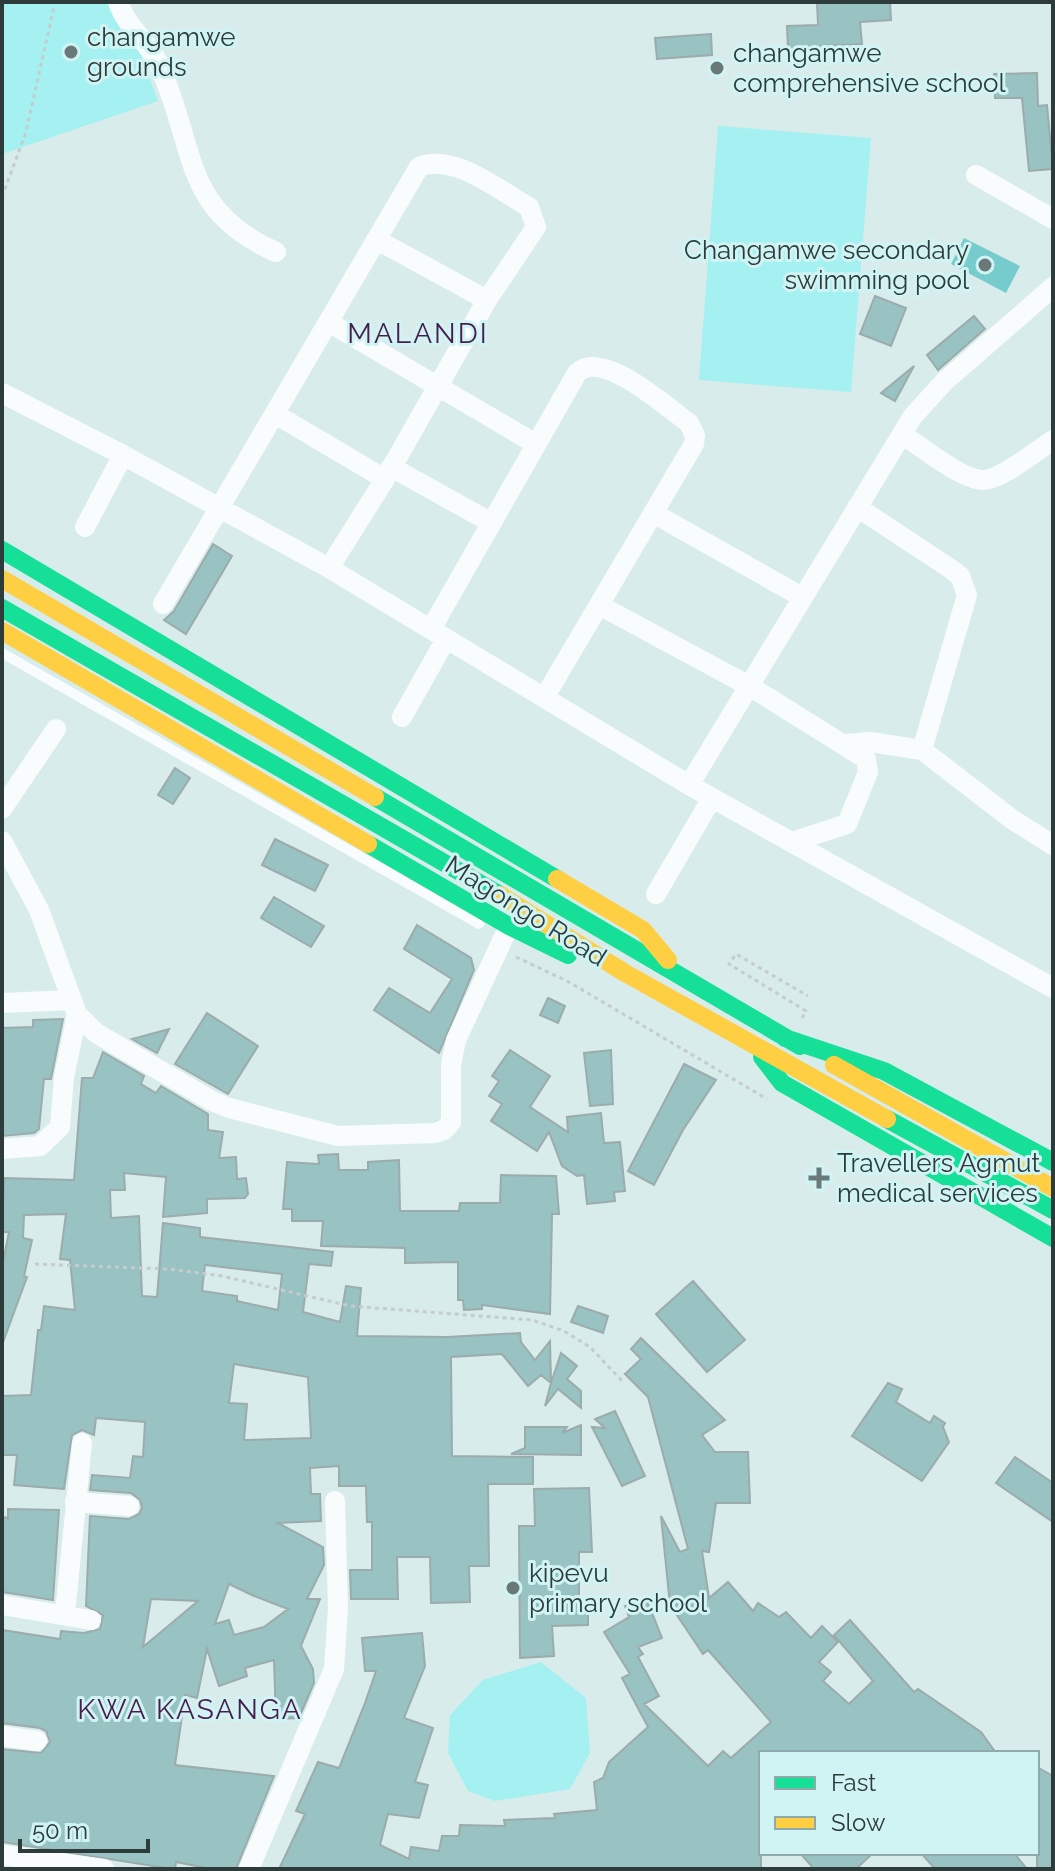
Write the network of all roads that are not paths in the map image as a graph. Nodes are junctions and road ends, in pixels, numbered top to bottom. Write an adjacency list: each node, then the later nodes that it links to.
1 (118, 2): 5 (street)
2 (976, 175): 3 (street)
3 (1053, 219)
4 (377, 240): 7 (street); 7 (street); 8 (street)
5 (276, 252)
6 (1053, 287): 12 (street)
7 (487, 300): 9 (street)
8 (330, 323): 9 (street); 11 (street)
9 (435, 386): 14 (street); 16 (street)
10 (2, 393): 15 (street)
11 (275, 414): 16 (street); 17 (street)
12 (902, 434): 13 (street); 18 (street)
13 (1053, 440)
14 (536, 444): 19 (street); 20 (street)
15 (123, 455): 17 (street); 21 (street)
16 (388, 473): 20 (street); 23 (street)
17 (216, 507): 23 (street); 26 (street)
18 (857, 507): 25 (street); 37 (street)
19 (653, 513): 25 (street); 27 (street)
20 (492, 523): 30 (street)
21 (85, 527)
22 (2, 550): 47 (main road)
23 (329, 568): 30 (street)
24 (2, 579): 47 (main road)
25 (802, 597): 32 (street)
26 (163, 604)
27 (599, 605): 32 (street); 33 (street)
28 (2, 608): 46 (main road, Magongo Road)
29 (2, 631): 45 (main road)
30 (438, 634): 33 (street); 34 (street)
31 (2, 653): 45 (lane)
32 (751, 687): 36 (street); 38 (street)
33 (544, 698): 38 (street)
34 (402, 717)
35 (56, 729): 40 (street)
36 (847, 744): 37 (street); 42 (street)
37 (922, 750): 43 (street)
38 (689, 785): 39 (street)
39 (712, 798): 42 (street); 44 (street)
40 (2, 809)
41 (2, 841): 50 (street)
42 (792, 842): 48 (street)
43 (1053, 845)
44 (656, 894)
45 (506, 931): 46 (main road); 50 (street)
46 (625, 973): 52 (main road, Magongo Road)
47 (683, 976): 51 (main road)
48 (1053, 988)
49 (2, 1003): 50 (street)
50 (74, 1007): 53 (street)
51 (785, 1038): 54 (main road); 55 (main road)
52 (752, 1045): 56 (main road, Magongo Road); 57 (main road)
53 (2, 1149)
54 (1053, 1162)
55 (1053, 1188)
56 (1053, 1210)
57 (1053, 1238)
58 (82, 1443): 60 (street)
59 (335, 1501): 69 (street)
60 (75, 1502): 61 (street); 63 (street)
61 (129, 1506)
62 (2, 1605): 63 (street)
63 (65, 1614): 64 (street)
64 (91, 1620)
65 (2, 1736): 66 (street)
66 (37, 1741)
67 (2, 1855): 68 (street)
68 (104, 1869)
69 (249, 1869)

